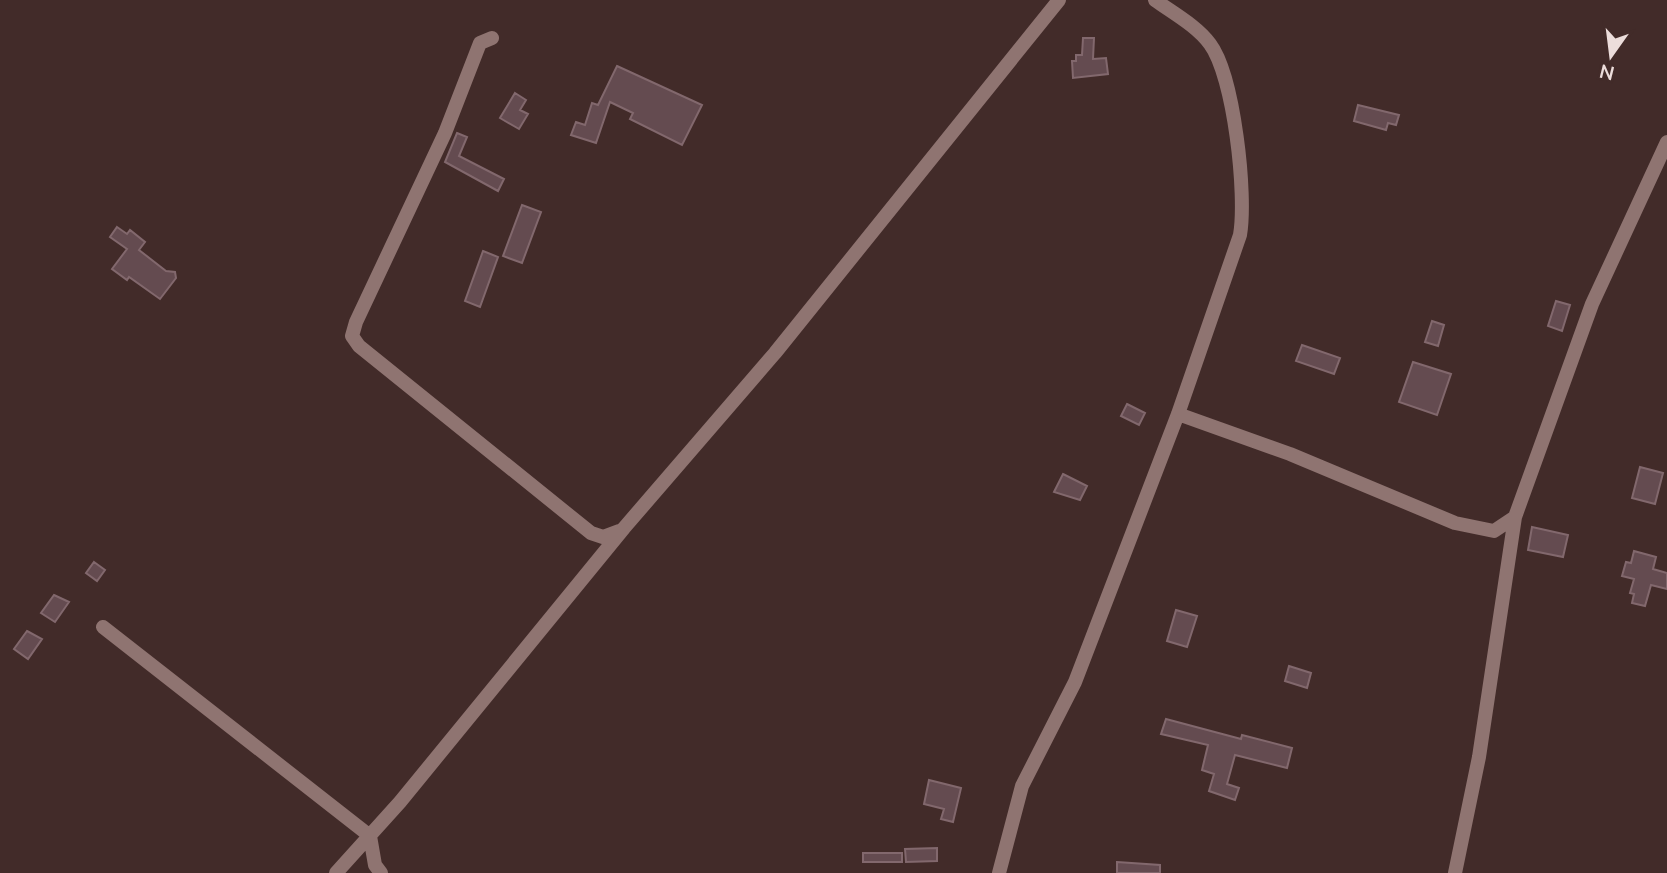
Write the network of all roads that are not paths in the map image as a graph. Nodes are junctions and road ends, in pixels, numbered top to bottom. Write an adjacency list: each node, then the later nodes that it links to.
1 (1059, 0): 7 (street)
2 (1155, 0): 5 (street)
3 (492, 38): 7 (street)
4 (1667, 142): 6 (street)
5 (1178, 414): 6 (street); 12 (street)
6 (1514, 517): 13 (street)
7 (624, 528): 9 (street)
8 (103, 627): 9 (street)
9 (370, 836): 10 (street); 11 (street)
10 (336, 873)
11 (382, 873)
12 (999, 873)
13 (1455, 873)

